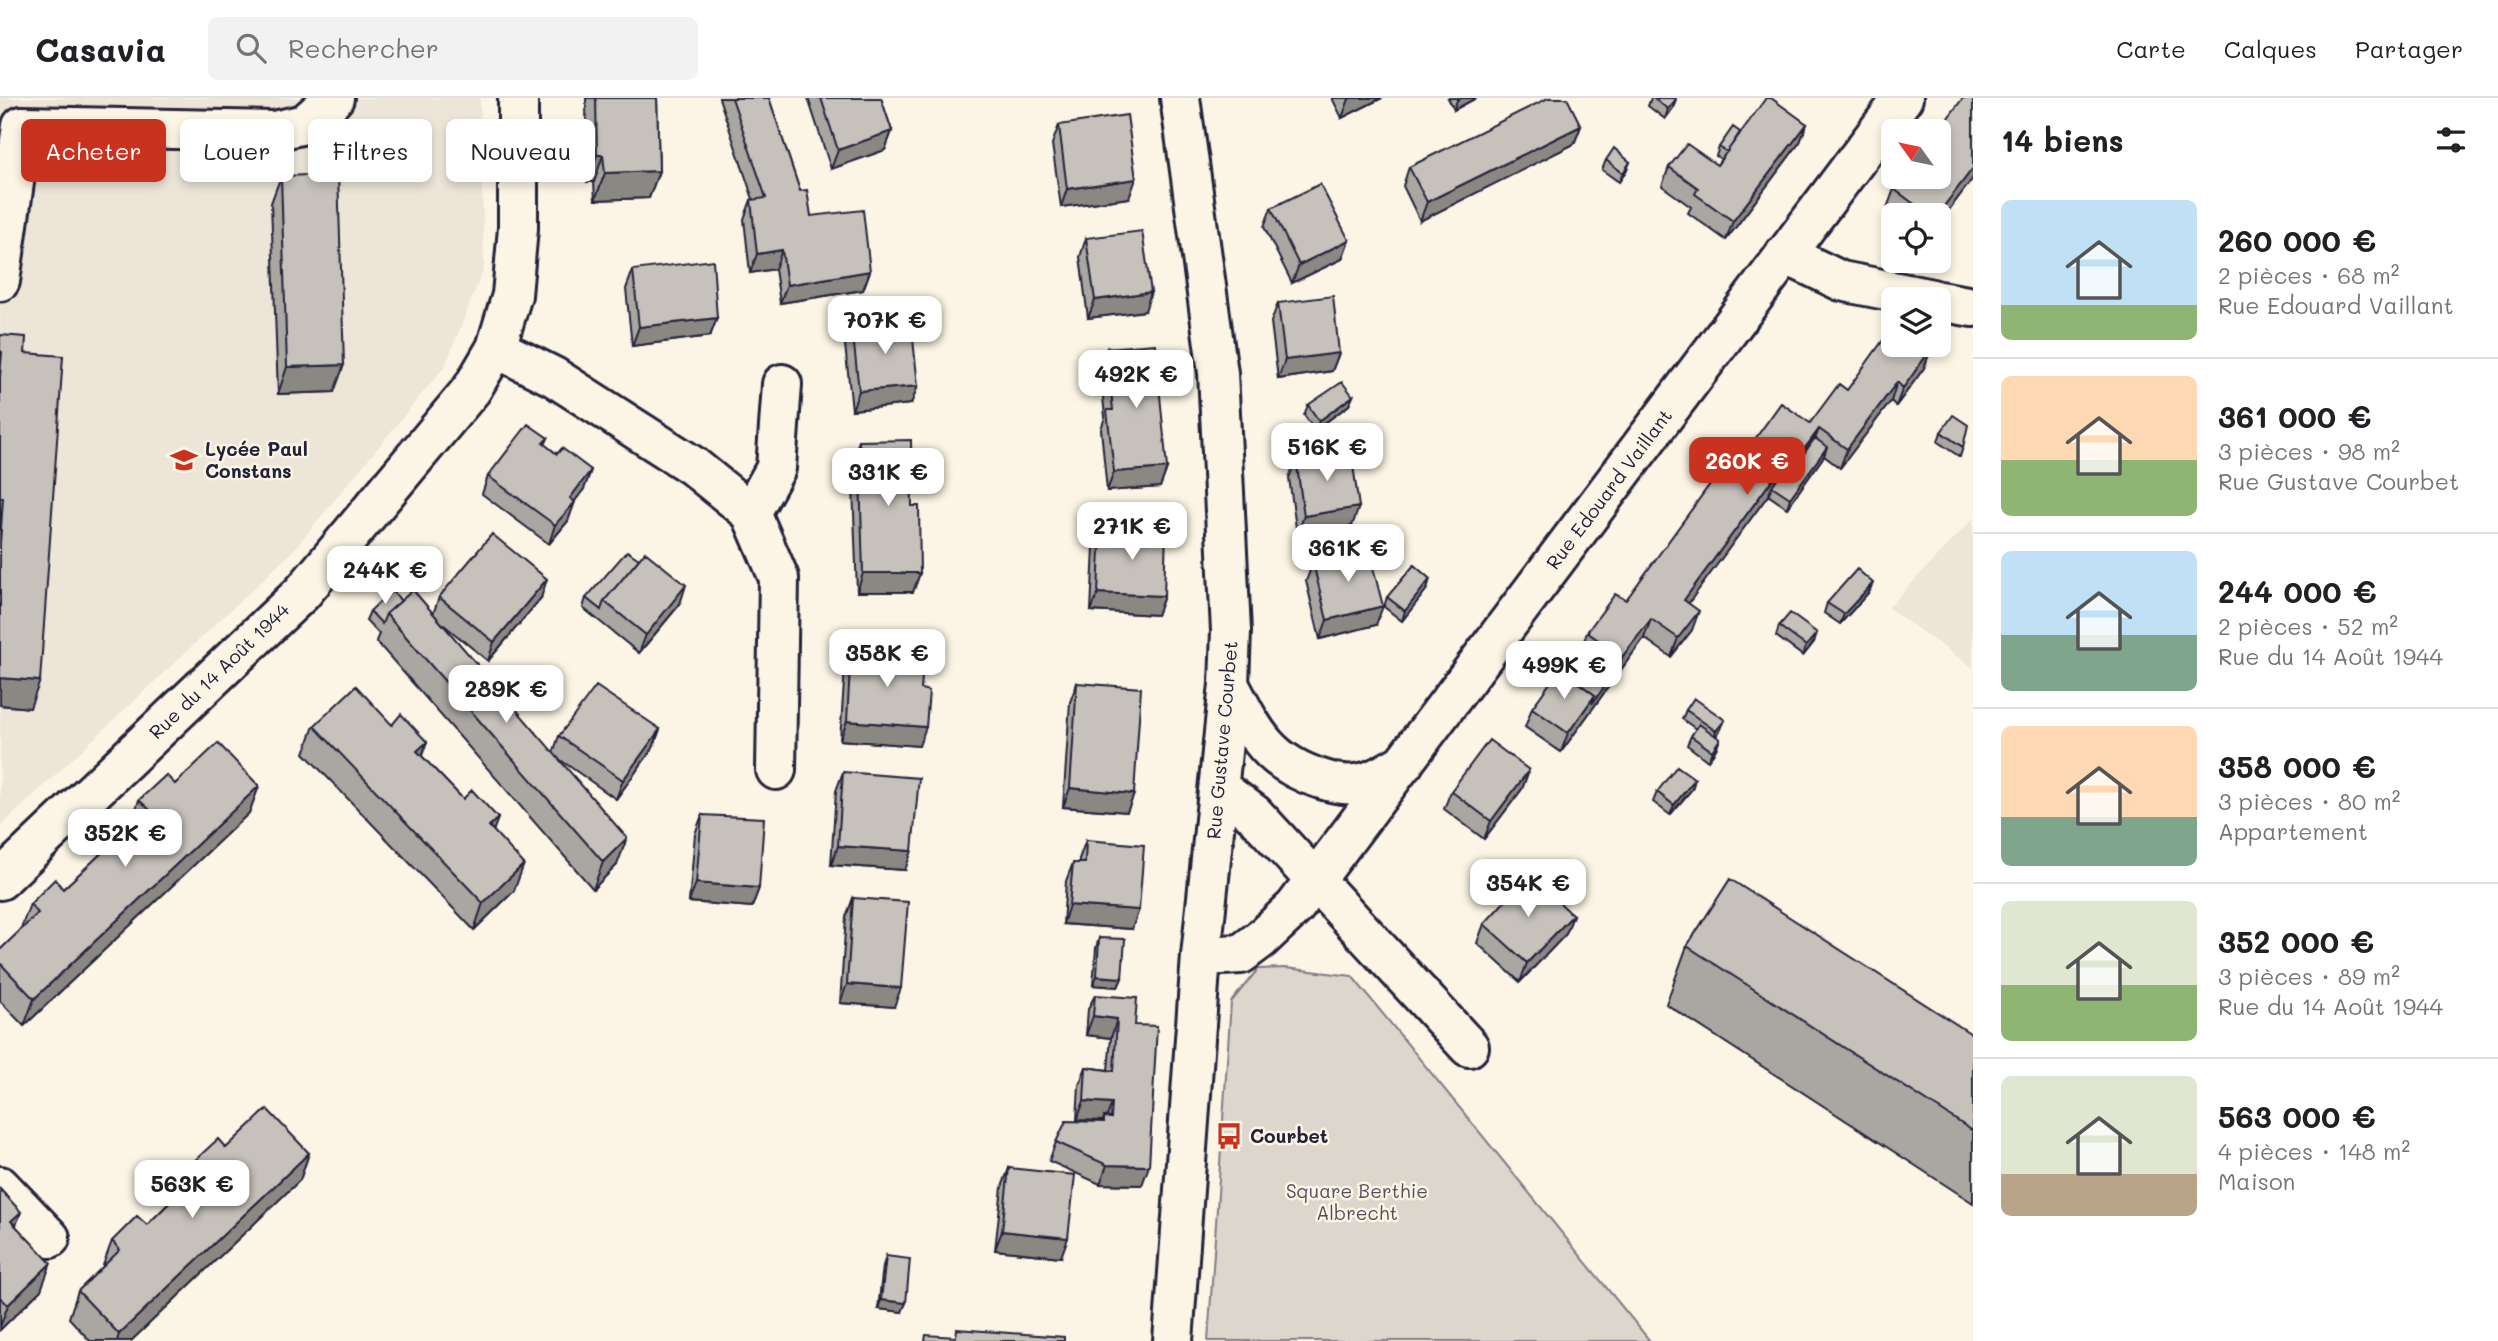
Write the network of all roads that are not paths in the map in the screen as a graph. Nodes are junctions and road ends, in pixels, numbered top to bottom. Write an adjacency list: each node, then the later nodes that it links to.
1 (334, 98): 5 (street)
2 (518, 98): 11 (street, Rue du 14 Août 1944)
3 (1180, 98): 14 (street, Rue Gustave Courbet)
4 (1903, 98): 6 (street, Rue Edouard Vaillant)
5 (24, 112): 7 (street)
6 (1785, 254): 8 (street); 15 (street, Rue Edouard Vaillant)
7 (0, 281)
8 (1881, 289)
9 (1951, 303): 10 (street)
10 (1973, 307)
11 (496, 348): 13 (street); 18 (street, Rue du 14 Août 1944)
12 (782, 384): 13 (street)
13 (751, 513): 16 (street)
14 (1229, 684): 15 (street); 17 (street, Rue Gustave Courbet)
15 (1406, 762): 19 (street, Rue Edouard Vaillant)
16 (776, 770)
17 (1219, 788): 19 (street); 20 (street, Rue Gustave Courbet)
18 (0, 880)
19 (1316, 880): 20 (street, Rue Edouard Vaillant); 21 (street)
20 (1201, 956): 24 (street, Rue Gustave Courbet)
21 (1469, 1047)
22 (0, 1186): 23 (street)
23 (50, 1238)
24 (1172, 1341)

